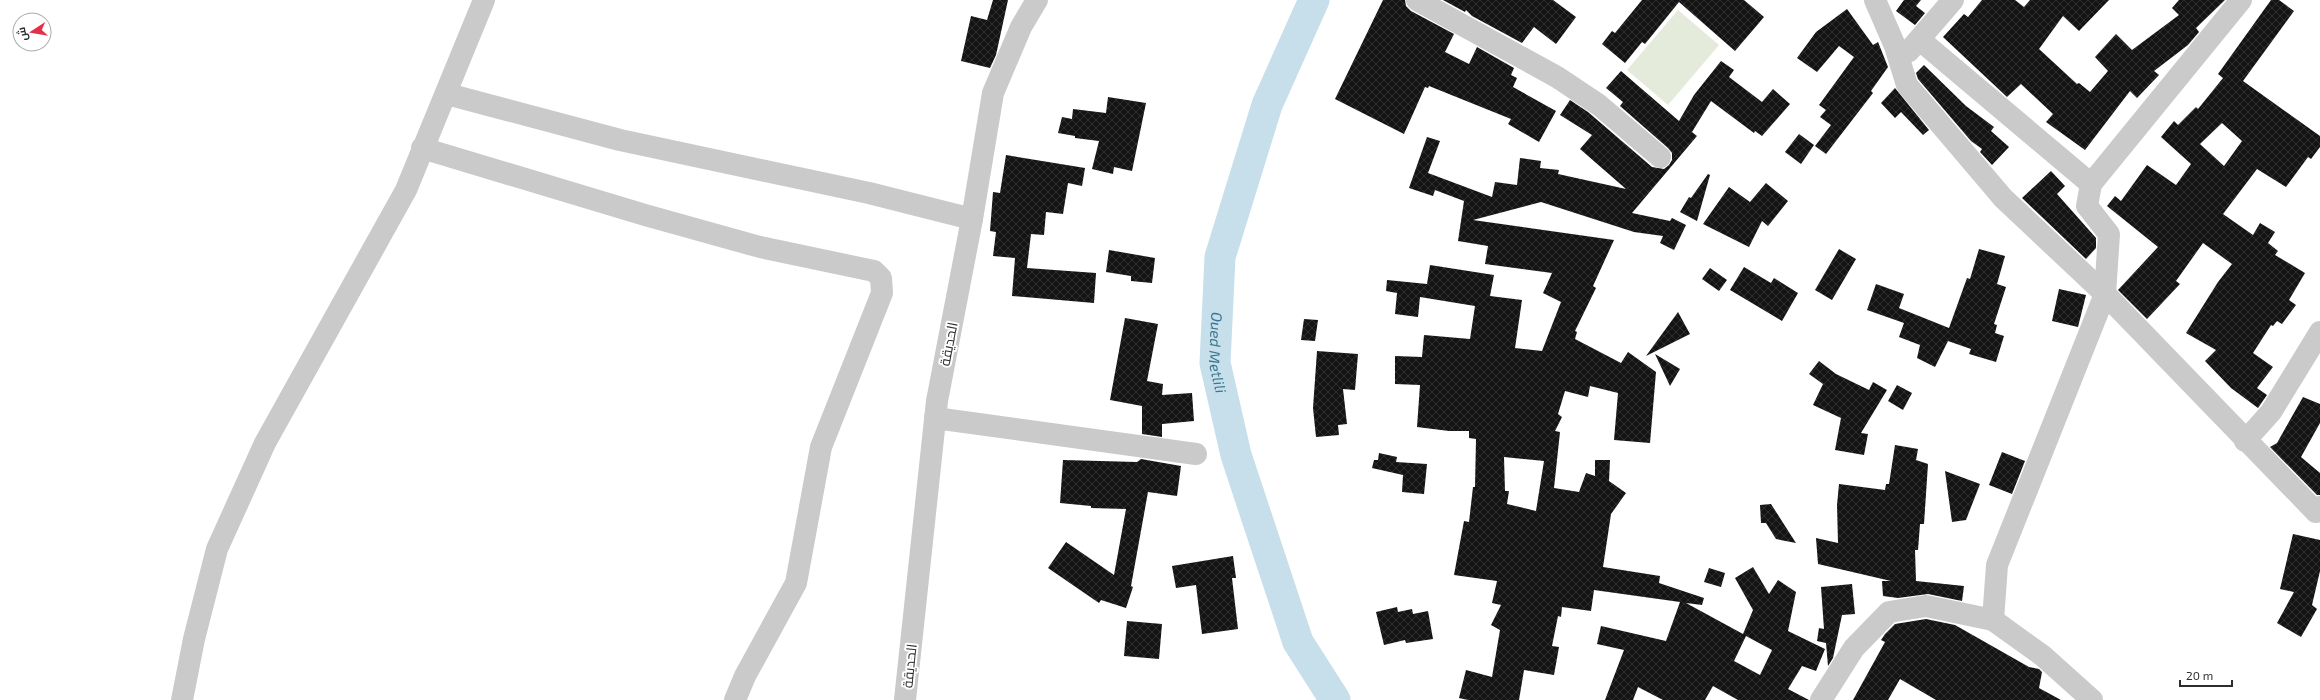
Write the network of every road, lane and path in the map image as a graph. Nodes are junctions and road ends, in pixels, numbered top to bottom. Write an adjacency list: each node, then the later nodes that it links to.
1 (484, 0): 9 (street)
2 (1037, 0): 13 (street, الحديقة)
3 (1417, 0): 11 (street)
4 (1875, 0): 8 (street)
5 (1953, 0): 7 (street)
6 (2241, 0): 12 (street)
7 (1920, 40): 8 (street); 12 (street)
8 (1899, 62): 14 (street)
9 (447, 94): 10 (street); 13 (street)
10 (422, 148): 21 (street); 22 (street)
11 (1660, 157)
12 (2091, 184): 14 (street)
13 (972, 219): 16 (street, الحديقة)
14 (2104, 294): 17 (street); 20 (street)
15 (2320, 332): 17 (street)
16 (935, 418): 18 (street); 23 (street, الحديقة)
17 (2246, 441): 19 (street)
18 (1196, 454)
19 (2319, 512)
20 (1993, 620): 24 (street); 25 (street)
21 (182, 700)
22 (736, 700)
23 (905, 700)
24 (1821, 700)
25 (2092, 700)

